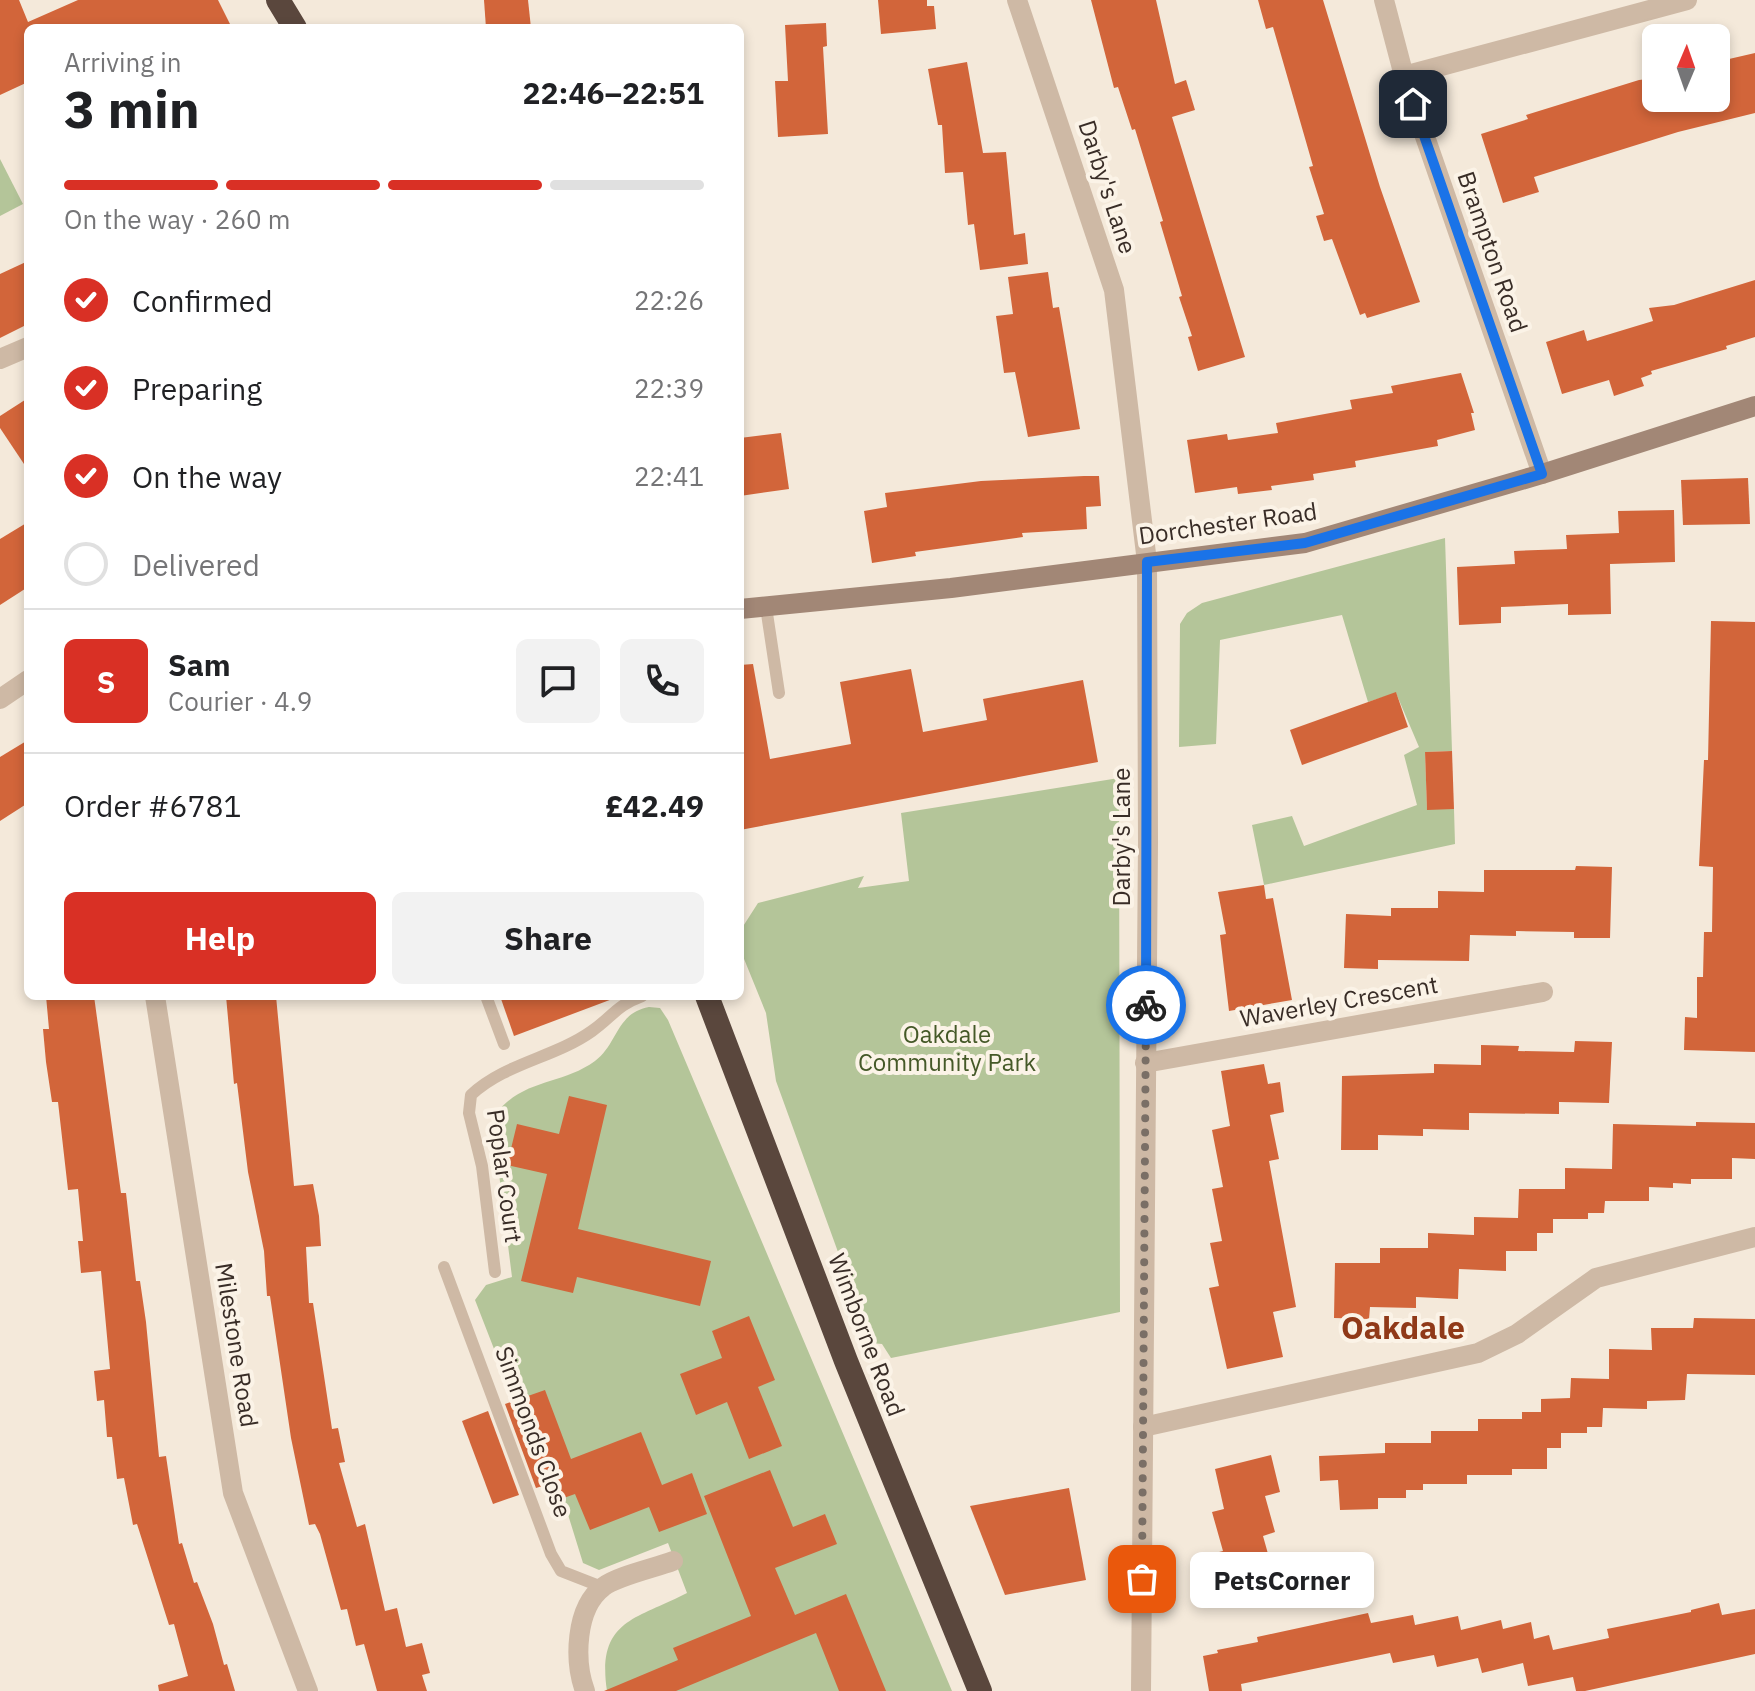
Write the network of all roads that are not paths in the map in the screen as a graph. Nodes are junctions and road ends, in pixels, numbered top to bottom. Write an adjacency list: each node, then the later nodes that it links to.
1 (278, 0): 5 (highway)
2 (1017, 0): 11 (street, Darby's Lane)
3 (1384, 0): 6 (street, Brampton Road)
4 (1687, 0): 6 (street)
5 (293, 24)
6 (1404, 76): 10 (street, Brampton Road)
7 (24, 349): 8 (street)
8 (0, 359)
9 (1755, 406): 10 (street, Dorchester Road)
10 (1542, 474): 11 (street, Dorchester Road)
11 (1147, 562): 12 (street, Dorchester Road); 23 (street, Darby's Lane)
12 (766, 607): 13 (street, Dorchester Road); 15 (lane)
13 (744, 609)
14 (24, 683): 16 (street)
15 (779, 693)
16 (0, 699)
17 (1543, 992): 23 (street, Waverley Crescent)
18 (156, 1000): 30 (street, Milestone Road)
19 (488, 1000): 22 (lane)
20 (631, 1000): 26 (lane, Poplar Court)
21 (709, 1000): 32 (highway, Wimborne Road)
22 (504, 1044)
23 (1145, 1063): 27 (street, Darby's Lane)
24 (1755, 1237): 27 (street)
25 (444, 1267): 29 (lane, Simmonds Close)
26 (495, 1272)
27 (1143, 1427): 33 (street, Darby's Lane)
28 (673, 1561): 29 (street)
29 (602, 1587): 31 (street)
30 (308, 1691)
31 (585, 1691)
32 (980, 1691)
33 (1141, 1691)

